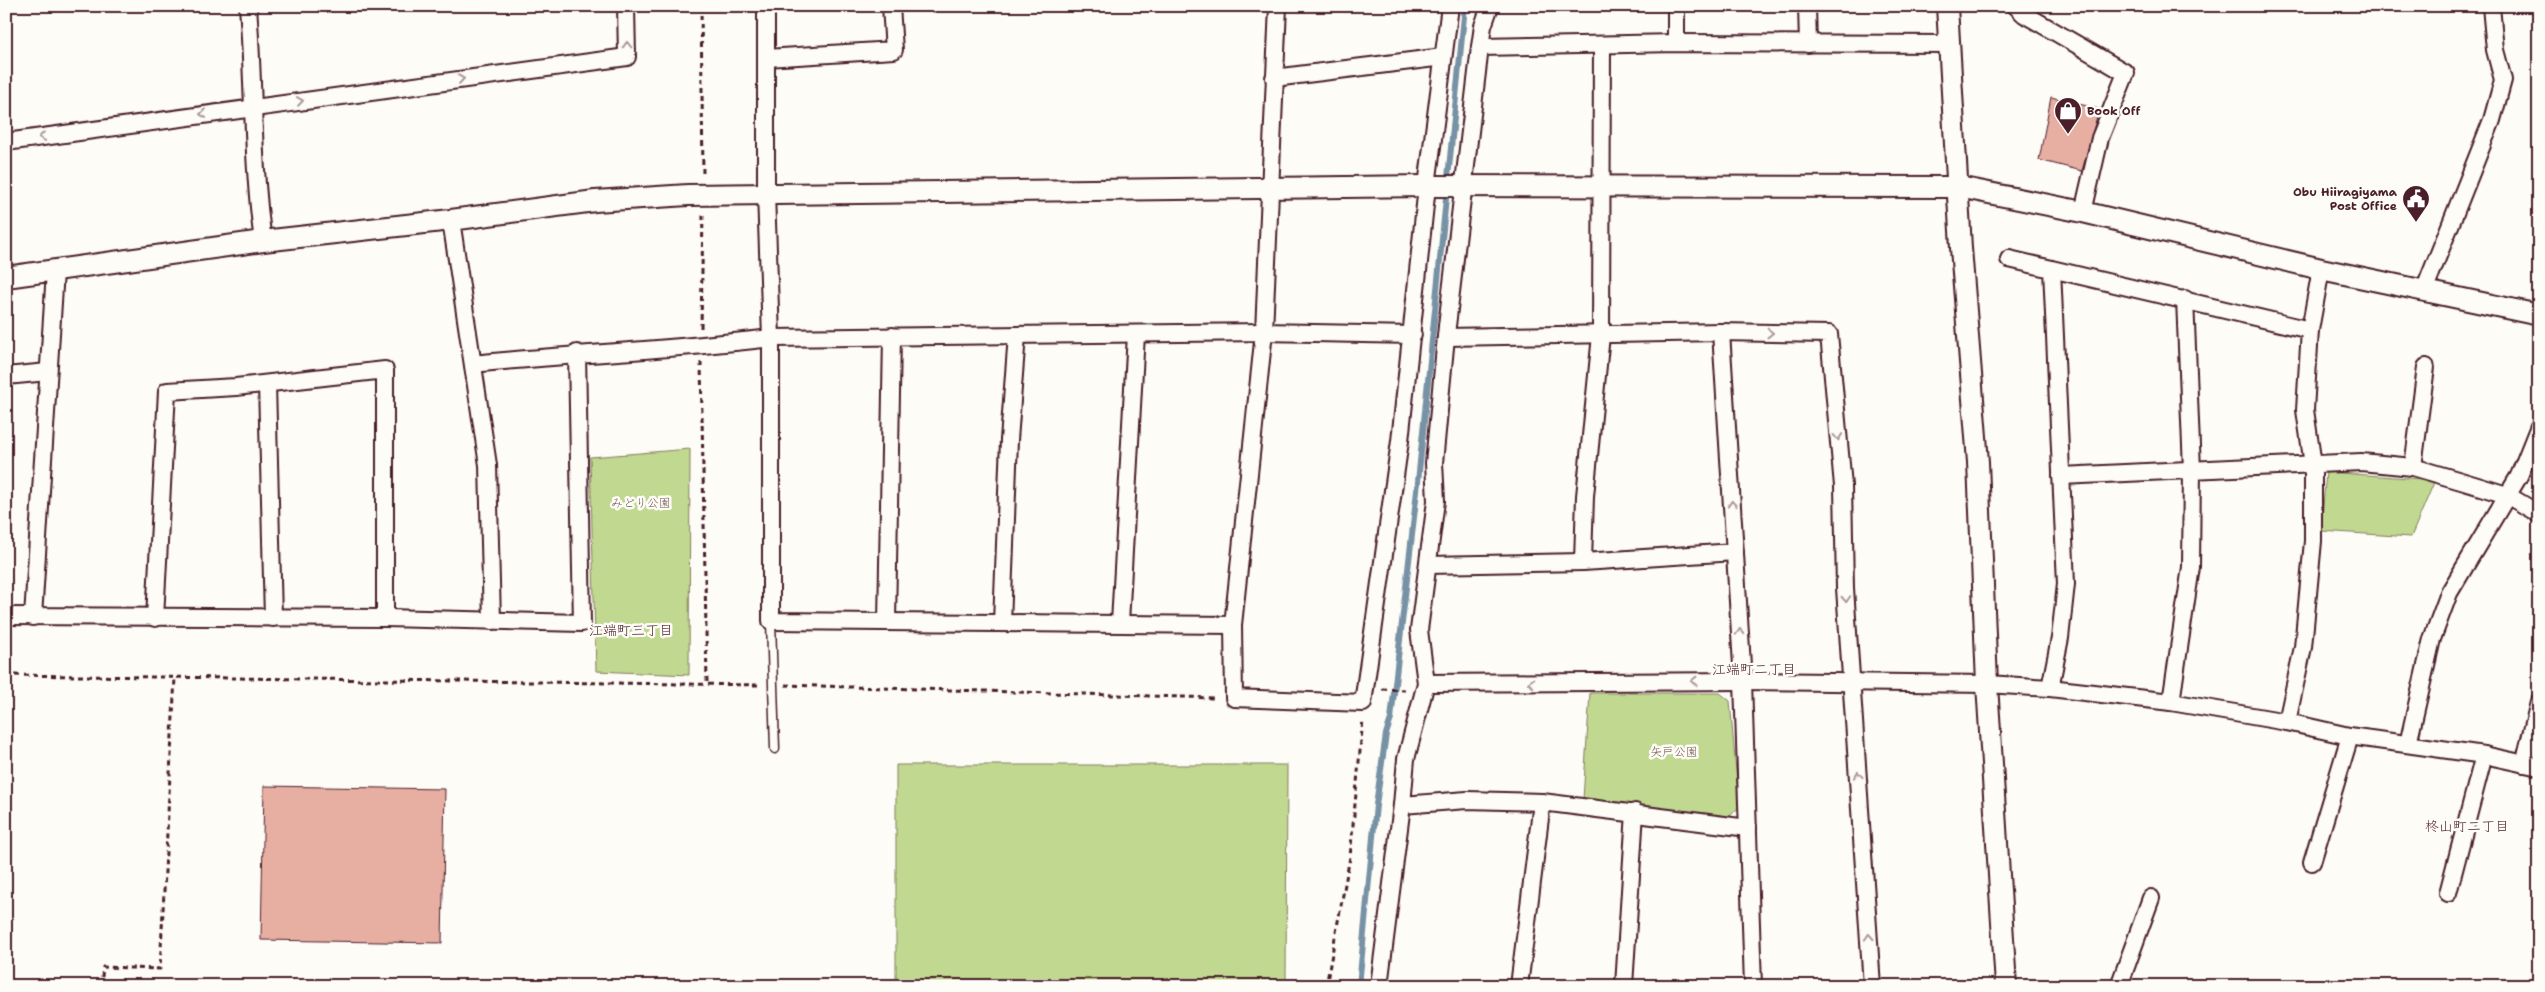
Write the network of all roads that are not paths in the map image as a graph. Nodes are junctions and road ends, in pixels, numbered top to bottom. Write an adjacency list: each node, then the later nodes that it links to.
1 (248, 6): 21 (street)
2 (626, 6): 21 (street, one-way to 2)
3 (766, 6): 19 (street)
4 (891, 6): 19 (street)
5 (1278, 6): 20 (street)
6 (1450, 6): 18 (street)
7 (1490, 6): 17 (street)
8 (1676, 6): 13 (street)
9 (1807, 6): 14 (street)
10 (1948, 6): 15 (street)
11 (2016, 6): 29 (street)
12 (2492, 6): 35 (street)
13 (1676, 43): 14 (street); 16 (street)
14 (1808, 44): 15 (street)
15 (1950, 44): 26 (street)
16 (1602, 45): 17 (street); 25 (street)
17 (1480, 47): 23 (street)
18 (1443, 57): 20 (street); 24 (street)
19 (766, 58): 28 (street)
20 (1274, 78): 27 (street)
21 (251, 108): 22 (street, one-way to 22); 31 (street)
22 (6, 142)
23 (1462, 186): 24 (street); 25 (street); 46 (street)
24 (1430, 187): 27 (street); 44 (street)
25 (1601, 187): 26 (street); 43 (street)
26 (1959, 187): 29 (street); 77 (street)
27 (1269, 190): 28 (street); 39 (street)
28 (766, 193): 30 (street); 47 (street)
29 (2082, 212): 32 (street)
30 (451, 220): 31 (street); 49 (street)
31 (263, 241): 33 (street)
32 (2322, 269): 35 (street); 38 (street)
33 (55, 270): 34 (street); 51 (street)
34 (6, 277)
35 (2424, 291): 37 (street)
36 (2185, 299): 38 (street); 57 (street); 58 (street)
37 (2539, 315)
38 (2310, 330): 55 (street)
39 (1264, 332): 42 (street); 44 (street); 74 (street)
40 (1721, 332): 43 (street); 61 (street, one-way to 40); 76 (street, one-way to 76)
41 (1017, 334): 42 (street); 45 (street); 72 (street)
42 (1136, 334): 73 (street)
43 (1601, 334): 46 (street); 62 (street)
44 (1413, 335): 74 (street)
45 (892, 336): 47 (street); 71 (street)
46 (1446, 337): 63 (street)
47 (771, 338): 48 (street); 70 (street)
48 (577, 353): 49 (street); 69 (street)
49 (473, 364): 69 (street)
50 (2426, 367): 56 (street)
51 (48, 372): 52 (street); 65 (street)
52 (6, 376)
53 (267, 384): 66 (street); 67 (street); 68 (street)
54 (2539, 426): 59 (street)
55 (2313, 465): 56 (street); 57 (street); 82 (street)
56 (2413, 467): 59 (street)
57 (2192, 470): 58 (street); 80 (street)
58 (2061, 476): 79 (street)
59 (2507, 495): 60 (street); 84 (street)
60 (2539, 514)
61 (1735, 552): 62 (street); 75 (street, one-way to 61)
62 (1583, 562): 63 (street)
63 (1428, 565): 78 (street)
64 (6, 616): 65 (street)
65 (33, 617): 66 (street)
66 (155, 618): 67 (street)
67 (273, 618): 68 (street)
68 (385, 618): 69 (street)
69 (492, 621)
70 (771, 621): 71 (street); 85 (lane)
71 (887, 622): 72 (street)
72 (1002, 623): 73 (street)
73 (1120, 624): 74 (street)
74 (1233, 625)
75 (1743, 681): 76 (street); 78 (street, one-way to 78); 91 (street)
76 (1851, 683): 77 (street); 99 (street, one-way to 76)
77 (1987, 684): 79 (street); 100 (street)
78 (1419, 687): 89 (street)
79 (2050, 688): 80 (street)
80 (2171, 702): 82 (street)
81 (2539, 702): 87 (street)
82 (2287, 722): 83 (street)
83 (2350, 736): 84 (street); 92 (street)
84 (2408, 744): 86 (street)
85 (775, 750)
86 (2484, 755): 87 (street); 93 (street)
87 (2531, 766)
88 (1542, 802): 89 (street); 90 (street); 96 (street)
89 (1402, 805): 95 (street)
90 (1635, 812): 91 (street); 97 (street)
91 (1748, 828): 98 (street)
92 (2312, 862)
93 (2448, 893)
94 (2151, 898): 101 (street)
95 (1379, 986)
96 (1519, 986)
97 (1624, 986)
98 (1753, 986)
99 (1872, 986)
100 (2006, 986)
101 (2118, 986)

